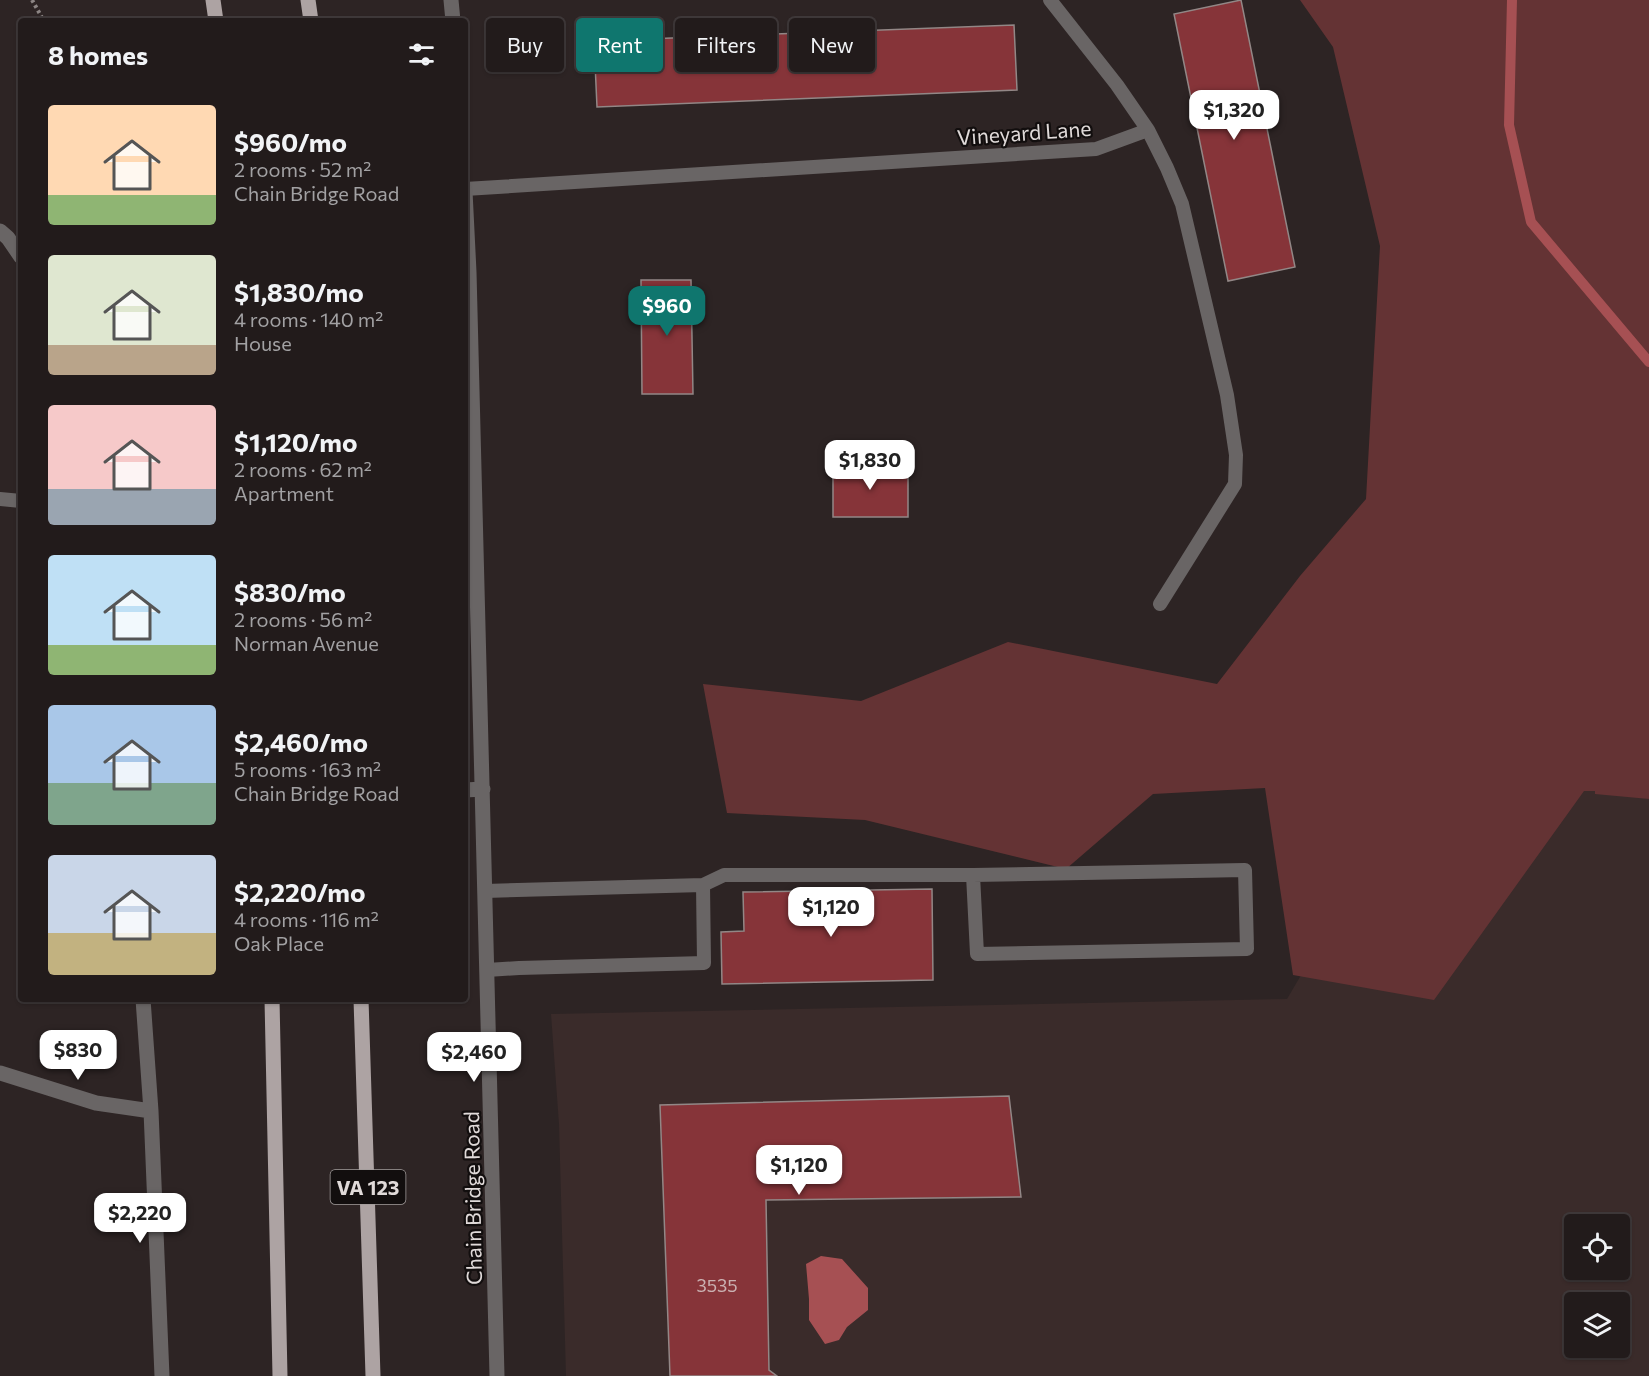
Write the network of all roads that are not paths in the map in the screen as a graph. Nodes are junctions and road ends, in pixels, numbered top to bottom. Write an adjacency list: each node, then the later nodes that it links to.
1 (213, 0): 5 (main road)
2 (309, 0): 6 (main road)
3 (451, 0): 7 (street)
4 (1050, 0): 8 (lane)
5 (216, 18)
6 (311, 18)
7 (453, 18)
8 (1148, 130): 9 (lane, Vineyard Lane); 15 (lane)
9 (468, 190)
10 (0, 231): 12 (street)
11 (468, 252): 16 (street, Chain Bridge Road)
12 (18, 253)
13 (0, 499): 14 (lane)
14 (18, 501)
15 (1160, 604)
16 (483, 789): 17 (street); 20 (street, Chain Bridge Road)
17 (468, 790)
18 (973, 875): 18 (lane); 19 (lane)
19 (703, 885): 20 (lane); 21 (lane)
20 (485, 891): 21 (street, Chain Bridge Road)
21 (488, 970): 30 (street, Chain Bridge Road)
22 (143, 1002): 26 (street)
23 (272, 1002): 28 (main road)
24 (362, 1002): 29 (main road, VA 123)
25 (0, 1073): 26 (street)
26 (151, 1111): 27 (street)
27 (162, 1376)
28 (280, 1376)
29 (373, 1376)
30 (497, 1376)

